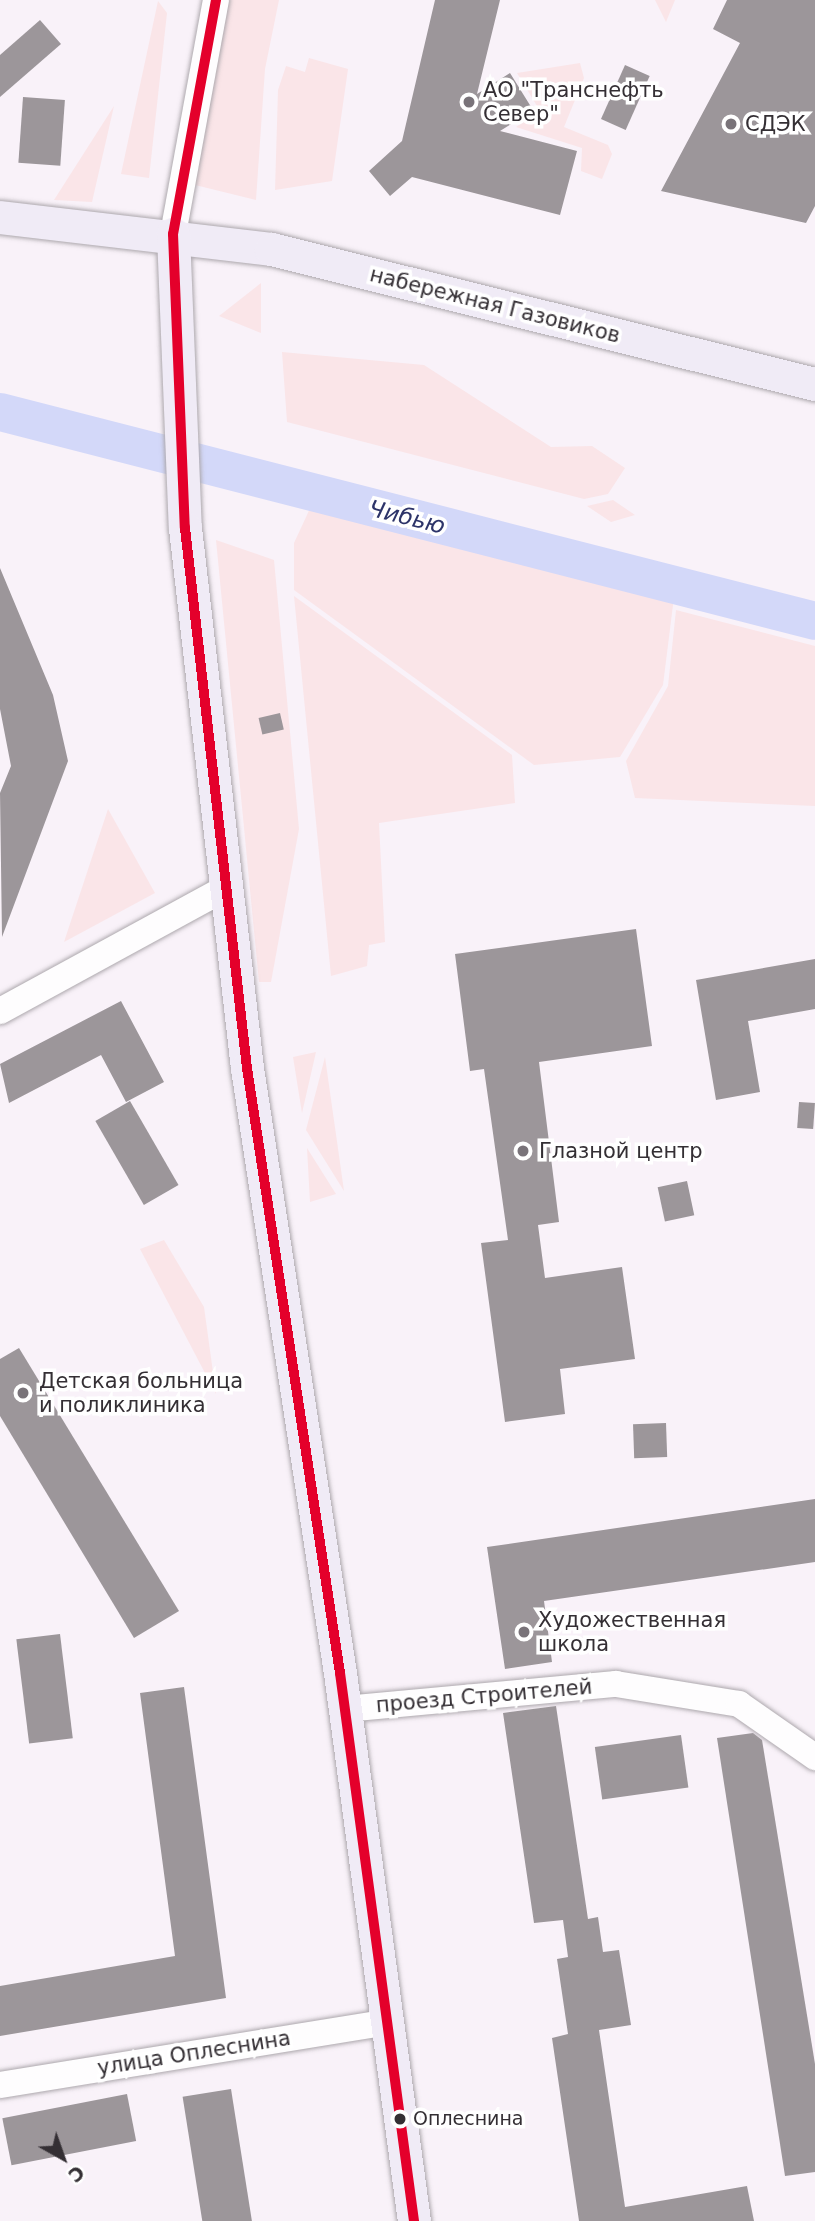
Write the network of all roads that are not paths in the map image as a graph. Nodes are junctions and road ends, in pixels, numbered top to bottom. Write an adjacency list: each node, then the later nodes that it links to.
1 (216, 0): 3 (street)
2 (0, 217): 3 (main road, набережная Газовиков)
3 (173, 234): 4 (main road, набережная Газовиков); 5 (main road)
4 (815, 384)
5 (227, 887): 6 (street); 7 (main road)
6 (0, 1011)
7 (345, 1709): 8 (street, проезд Строителей); 9 (main road)
8 (815, 1757)
9 (387, 2022): 10 (street, улица Оплеснина); 11 (main road)
10 (0, 2085)
11 (414, 2221)

